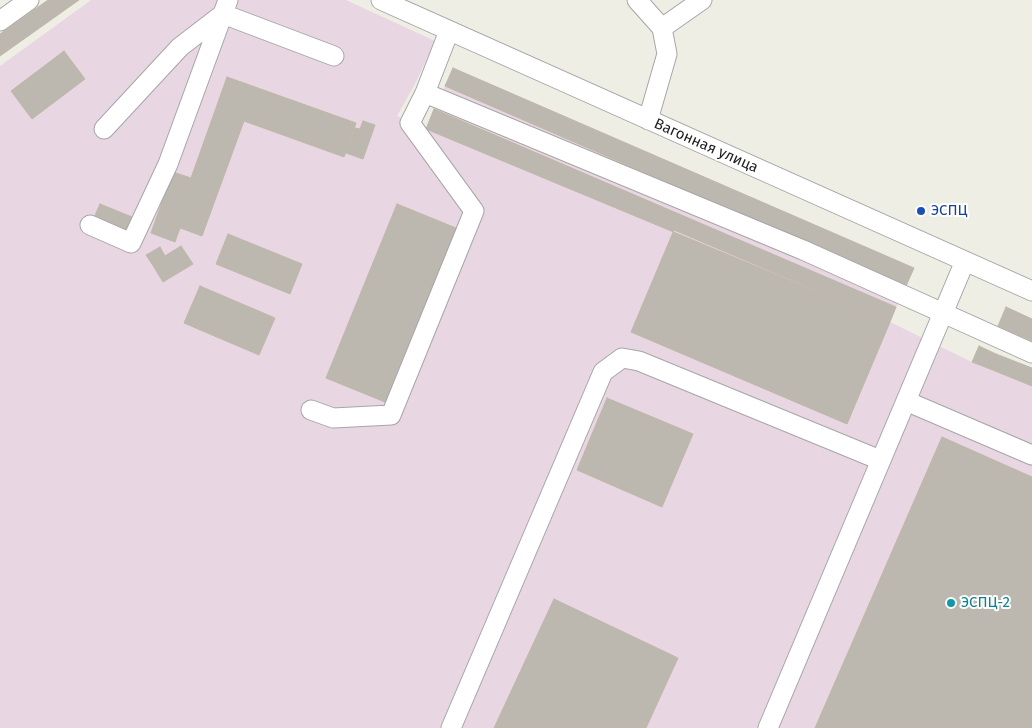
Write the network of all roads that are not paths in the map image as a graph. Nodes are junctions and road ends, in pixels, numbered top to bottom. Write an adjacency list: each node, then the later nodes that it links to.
1 (29, 0): 6 (street)
2 (381, 0): 8 (street, Вагонная улица)
3 (637, 0): 7 (street)
4 (702, 0): 7 (street)
5 (225, 7): 9 (street); 12 (street); 13 (street)
6 (0, 21)
7 (662, 28): 11 (street)
8 (450, 31): 10 (street); 11 (street, Вагонная улица)
9 (334, 56)
10 (425, 93): 16 (street); 19 (street)
11 (648, 120): 14 (street, Вагонная улица)
12 (104, 129)
13 (90, 225)
14 (965, 261): 15 (street, Вагонная улица); 16 (street)
15 (1032, 291)
16 (944, 313): 17 (street); 18 (street)
17 (1032, 353)
18 (906, 400): 20 (street); 21 (street)
19 (311, 410)
20 (1032, 455)
21 (880, 460): 22 (street); 23 (street)
22 (451, 728)
23 (768, 728)

